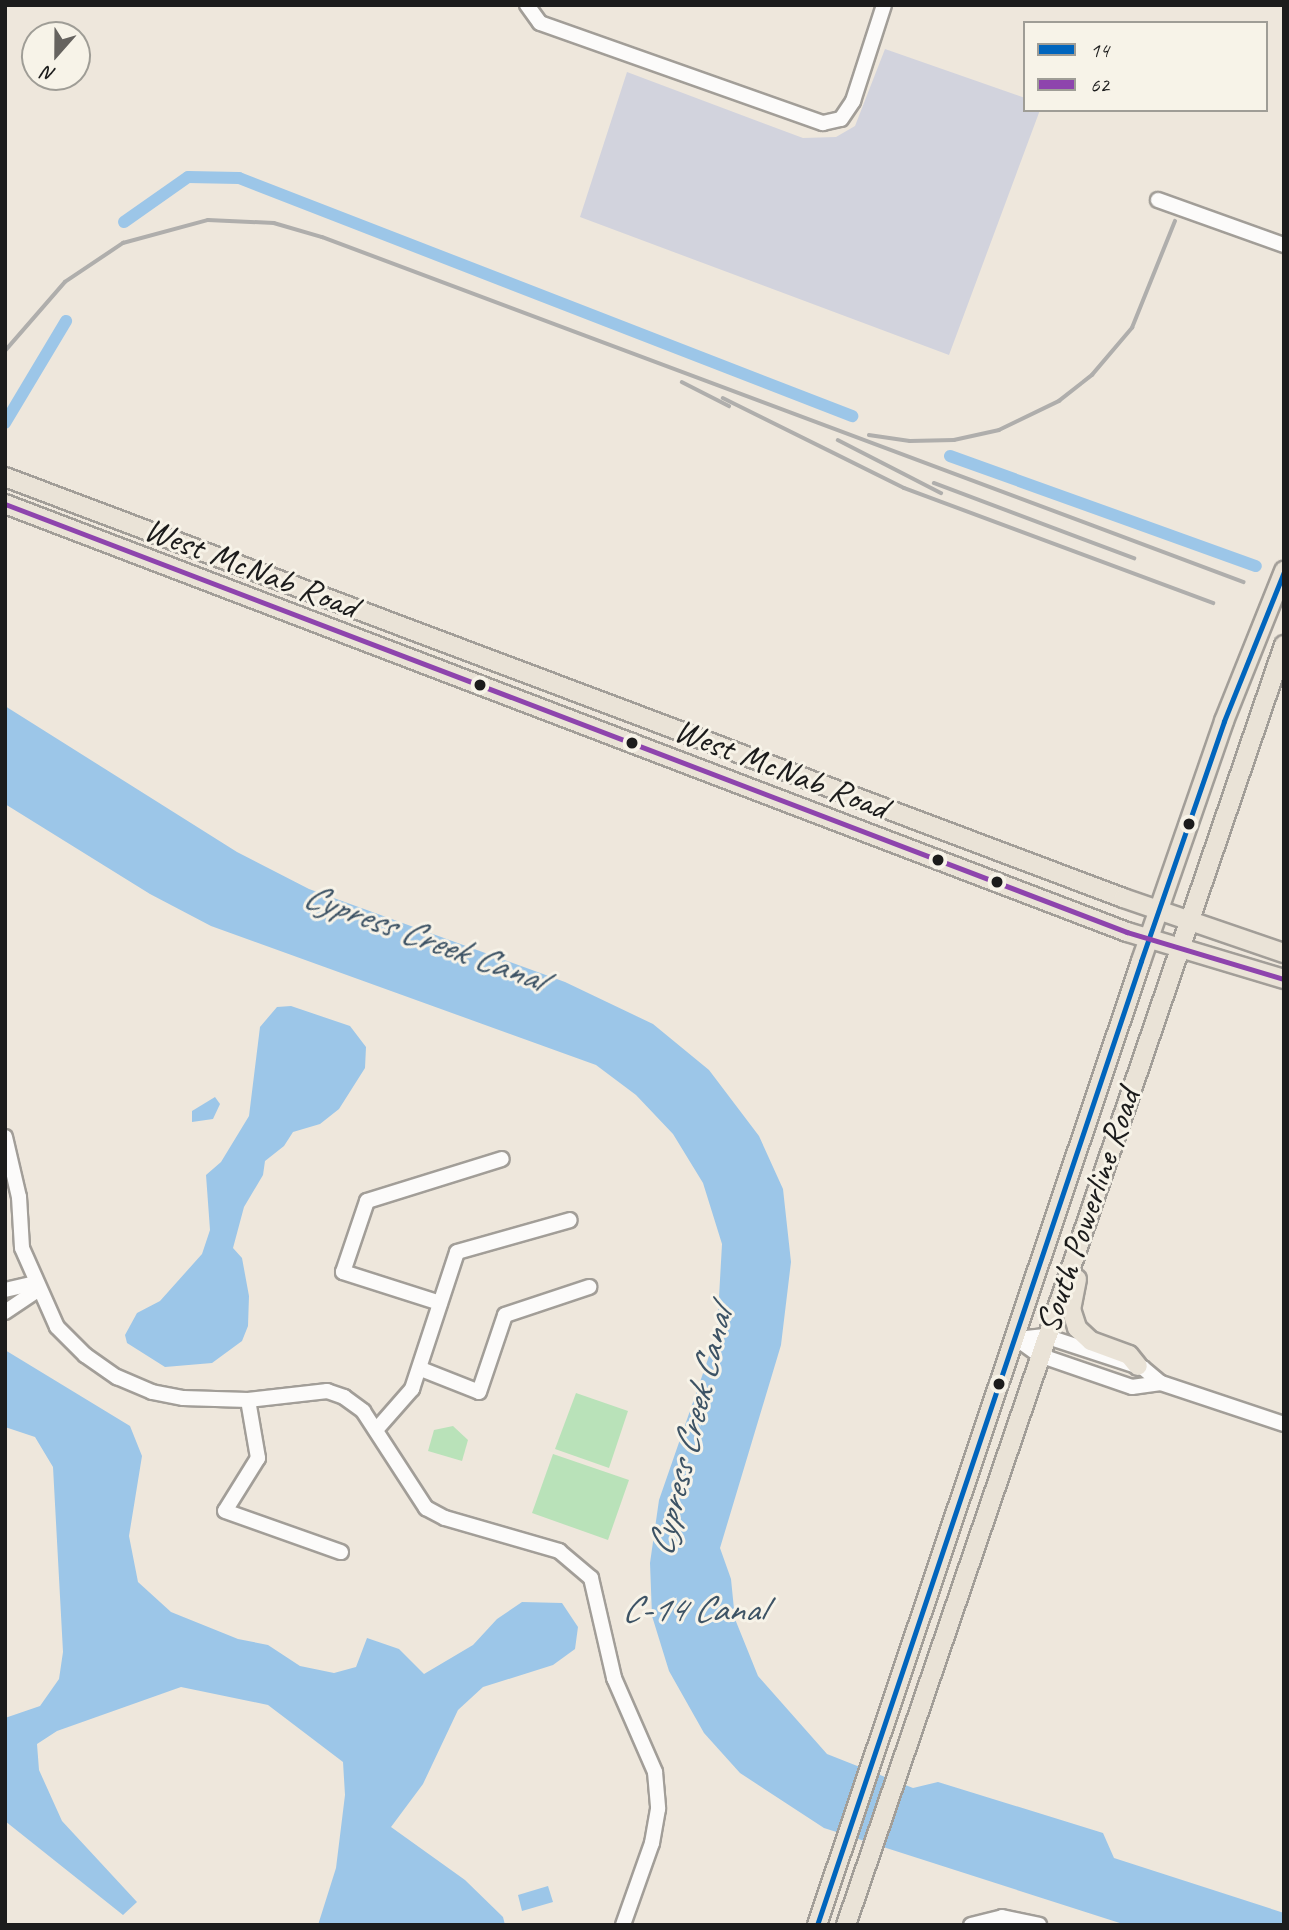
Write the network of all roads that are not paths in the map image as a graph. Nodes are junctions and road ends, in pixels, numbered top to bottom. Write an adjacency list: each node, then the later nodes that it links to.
1 (884, 5): 2 (street)
2 (528, 9)
3 (1158, 200): 4 (street)
4 (1284, 245)
5 (13, 480): 6 (main road); 9 (main road, West McNab Road)
6 (9, 506): 11 (main road, West McNab Road)
7 (1284, 571): 9 (main road, South Powerline Road)
8 (1284, 645): 10 (main road, South Powerline Road)
9 (1159, 910): 10 (main road, West McNab Road); 11 (main road, South Powerline Road)
10 (1188, 920): 12 (main road, South Powerline Road); 13 (main road, West McNab Road)
11 (1149, 938): 12 (main road, West McNab Road); 25 (main road, South Powerline Road)
12 (1180, 947): 14 (main road, West McNab Road); 17 (main road, South Powerline Road)
13 (1284, 953)
14 (1284, 979)
15 (5, 1137): 19 (street)
16 (502, 1159): 22 (street)
17 (1093, 1197): 24 (main road, South Powerline Road); 27 (main road)
18 (570, 1220): 22 (street)
19 (36, 1287): 21 (street); 23 (street); 30 (street)
20 (589, 1287): 28 (street)
21 (5, 1290)
22 (440, 1303): 28 (street)
23 (5, 1312)
24 (1045, 1336): 25 (street); 26 (main road, South Powerline Road); 27 (street)
25 (1017, 1339): 26 (street); 35 (main road, South Powerline Road)
26 (1039, 1355): 29 (street); 36 (main road, South Powerline Road)
27 (1138, 1366): 29 (street)
28 (421, 1369): 32 (street)
29 (1161, 1383): 31 (street)
30 (248, 1400): 32 (street); 33 (street)
31 (1284, 1424)
32 (376, 1430): 34 (street)
33 (341, 1552)
34 (623, 1925)
35 (817, 1925)
36 (846, 1925)
37 (971, 1925): 38 (street)
38 (1039, 1925)

